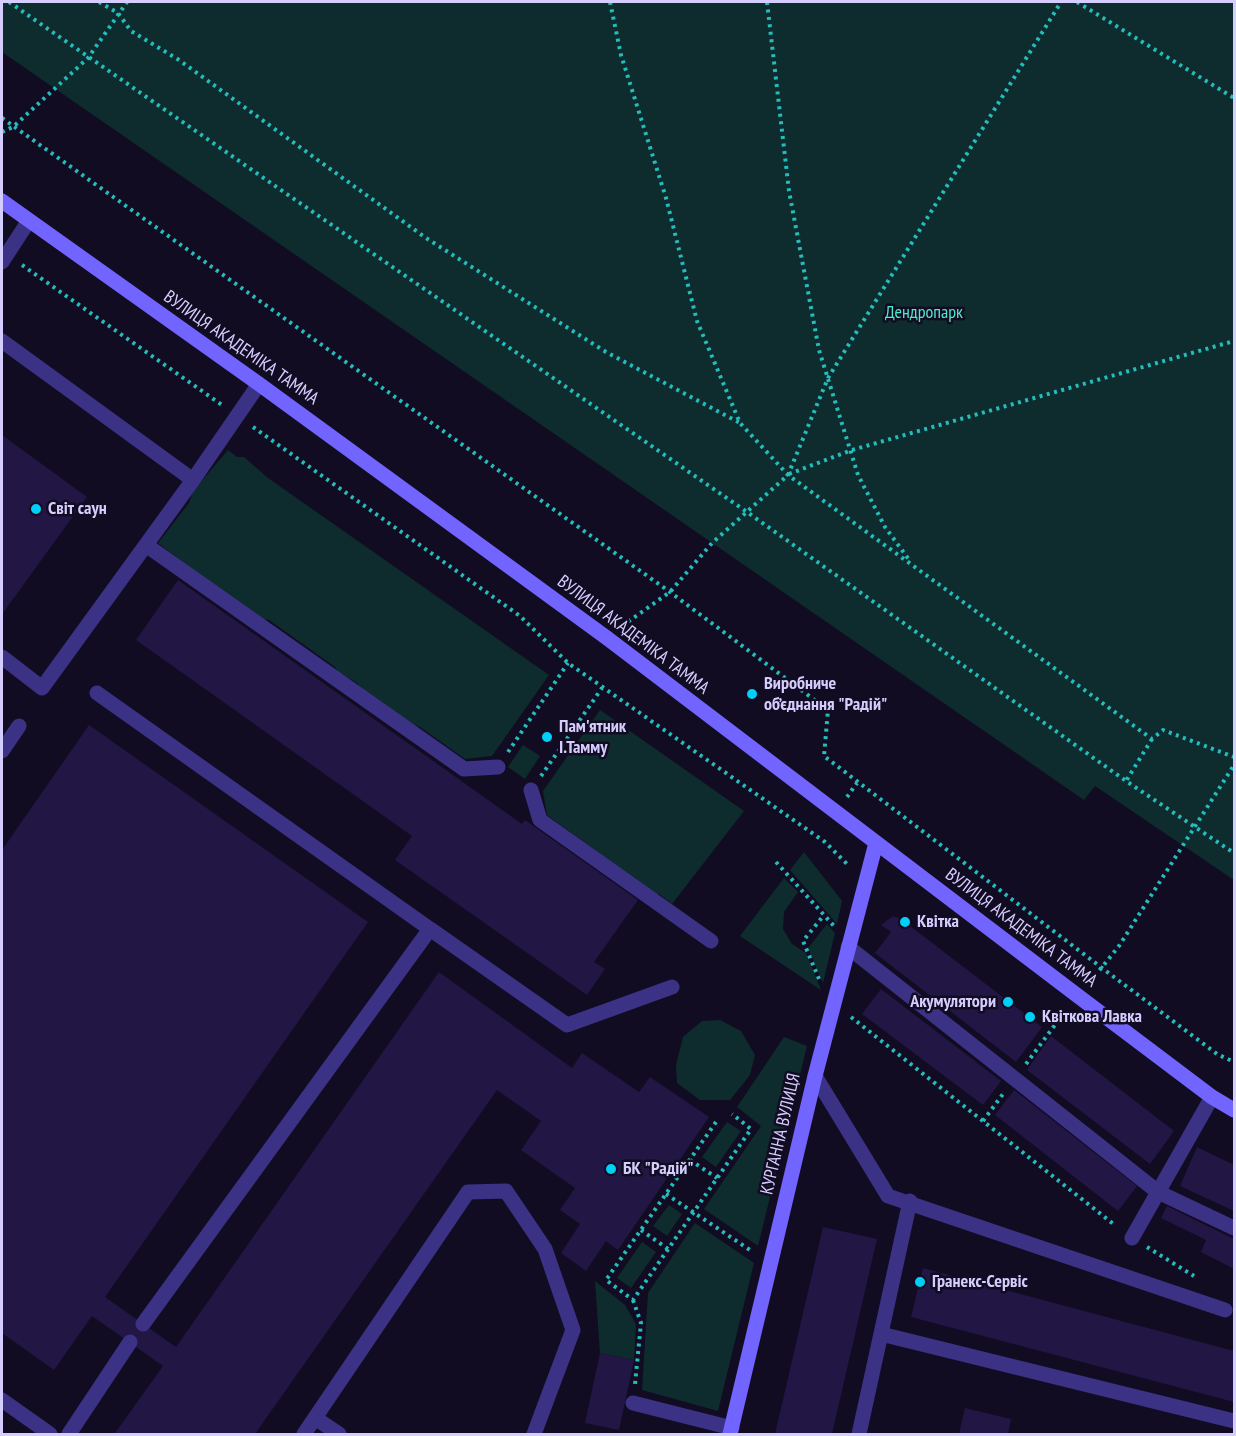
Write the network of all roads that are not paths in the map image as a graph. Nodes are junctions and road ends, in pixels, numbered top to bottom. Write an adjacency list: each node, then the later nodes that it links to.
1 (2, 201): 2 (main road, ВУЛИЦЯ АКАДЕМІКА ТАММА)
2 (28, 222): 3 (lane); 5 (main road, ВУЛИЦЯ АКАДЕМІКА ТАММА)
3 (4, 258)
4 (2, 341): 6 (lane)
5 (259, 384): 6 (lane); 14 (main road, ВУЛИЦЯ АКАДЕМІКА ТАММА)
6 (193, 480): 7 (lane)
7 (146, 545): 8 (lane); 12 (lane)
8 (2, 657)
9 (97, 693): 15 (lane)
10 (19, 726): 11 (lane)
11 (2, 751)
12 (498, 767)
13 (531, 790): 16 (lane)
14 (876, 843): 17 (main road, КУРГАННА ВУЛИЦЯ); 20 (main road, ВУЛИЦЯ АКАДЕМІКА ТАММА)
15 (430, 929): 18 (lane); 27 (lane)
16 (711, 940)
17 (848, 946): 19 (main road, КУРГАННА ВУЛИЦЯ); 22 (lane)
18 (672, 987)
19 (815, 1076): 23 (lane); 34 (main road, КУРГАННА ВУЛИЦЯ)
20 (1212, 1096): 21 (main road, ВУЛИЦЯ АКАДЕМІКА ТАММА); 22 (lane)
21 (1234, 1110)
22 (1158, 1192): 24 (lane); 25 (lane)
23 (910, 1201): 26 (lane); 28 (lane)
24 (1234, 1228)
25 (1132, 1238)
26 (1225, 1310)
27 (143, 1324)
28 (881, 1334): 33 (lane); 40 (lane)
29 (130, 1342): 36 (lane)
30 (2, 1400): 35 (lane)
31 (633, 1403): 34 (lane)
32 (315, 1418): 37 (lane); 38 (lane); 39 (lane)
33 (1234, 1421)
34 (731, 1431)
35 (50, 1434)
36 (69, 1434)
37 (304, 1434)
38 (339, 1434)
39 (534, 1434)
40 (859, 1434)

